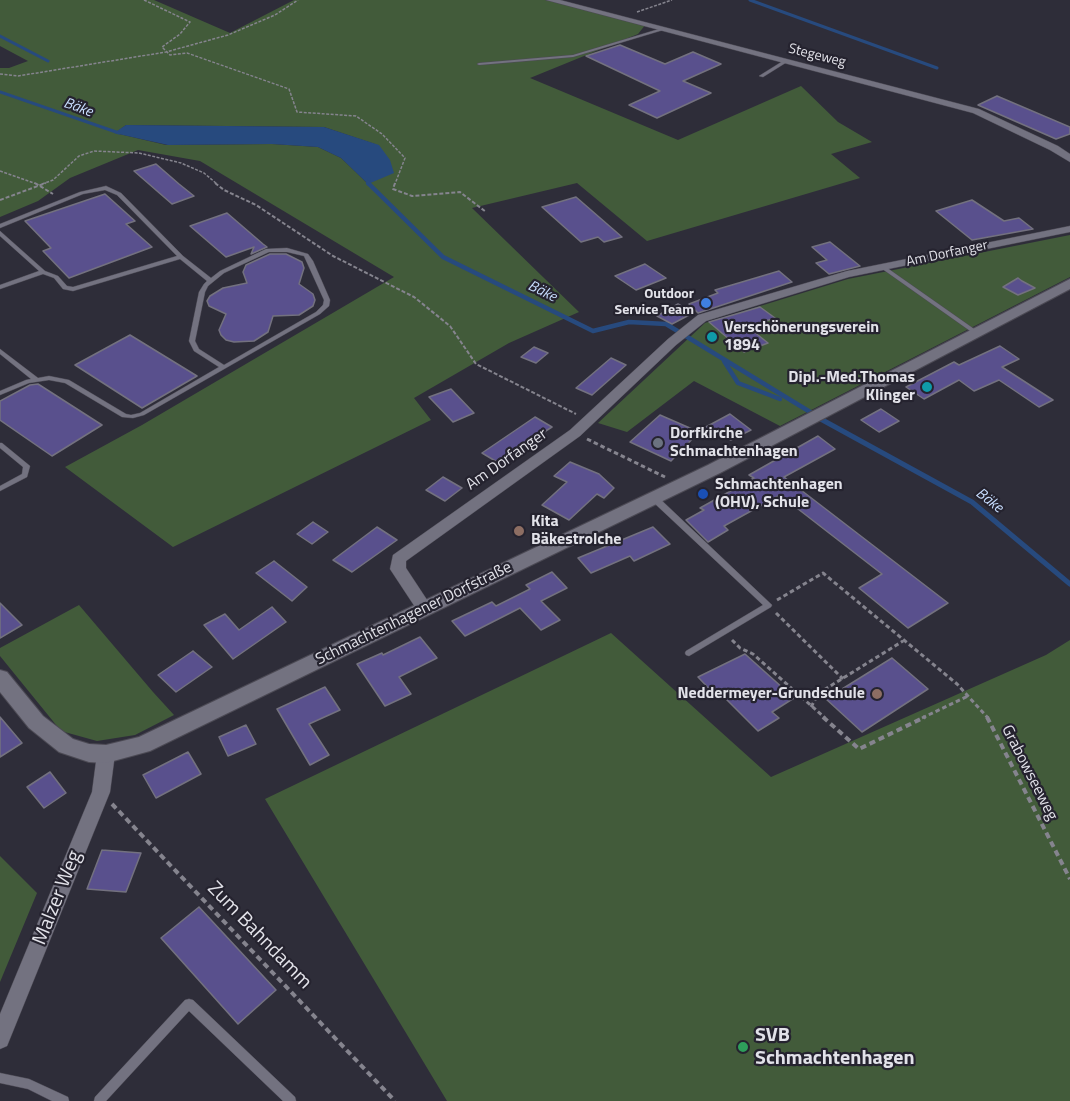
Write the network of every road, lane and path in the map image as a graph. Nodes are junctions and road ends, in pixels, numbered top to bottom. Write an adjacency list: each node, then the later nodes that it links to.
1 (144, 0): 7 (path)
2 (298, 0): 7 (path)
3 (550, 0): 5 (street, Stegeweg)
4 (672, 0): 5 (path)
5 (615, 19): 6 (street, Stegeweg)
6 (661, 30): 8 (street, Stegeweg); 9 (lane)
7 (166, 52): 10 (path); 15 (path)
8 (785, 62): 11 (lane); 12 (street, Stegeweg)
9 (479, 64)
10 (0, 74)
11 (761, 76)
12 (1070, 159)
13 (0, 171): 14 (path)
14 (0, 200)
15 (486, 212)
16 (0, 226): 19 (lane)
17 (1070, 229): 20 (street, Am Dorfanger)
18 (0, 233): 21 (lane)
19 (181, 257): 21 (lane); 22 (lane)
20 (883, 267): 25 (lane); 30 (street, Am Dorfanger)
21 (43, 272): 24 (lane)
22 (210, 280): 27 (lane); 27 (lane)
23 (1070, 283): 25 (main road, Schmachtenhagener Dorfstraße)
24 (0, 286)
25 (975, 332): 32 (main road, Schmachtenhagener Dorfstraße)
26 (0, 351): 28 (lane)
27 (223, 367): 28 (lane)
28 (37, 380): 29 (lane)
29 (0, 393)
30 (575, 433): 32 (path); 36 (street, Am Dorfanger)
31 (0, 445): 33 (lane)
32 (683, 485): 34 (main road, Schmachtenhagener Dorfstraße)
33 (0, 489)
34 (655, 499): 35 (lane); 36 (main road, Schmachtenhagener Dorfstraße)
35 (768, 605): 37 (lane); 38 (path, Grabowseeweg); 41 (path)
36 (425, 609): 44 (main road, Schmachtenhagener Dorfstraße)
37 (725, 633): 39 (lane); 43 (path)
38 (904, 640): 41 (path); 42 (path, Grabowseeweg)
39 (689, 653)
40 (0, 678): 44 (main road)
41 (843, 679): 43 (path)
42 (968, 696): 43 (path); 46 (path, Grabowseeweg)
43 (811, 707)
44 (106, 754): 45 (street, Malzer Weg)
45 (100, 792): 47 (street, Malzer Weg); 52 (path, Zum Bahndamm)
46 (1070, 879)
47 (0, 1039)
48 (0, 1078): 49 (lane)
49 (64, 1101)
50 (99, 1101): 51 (lane)
51 (291, 1101)
52 (395, 1101)

